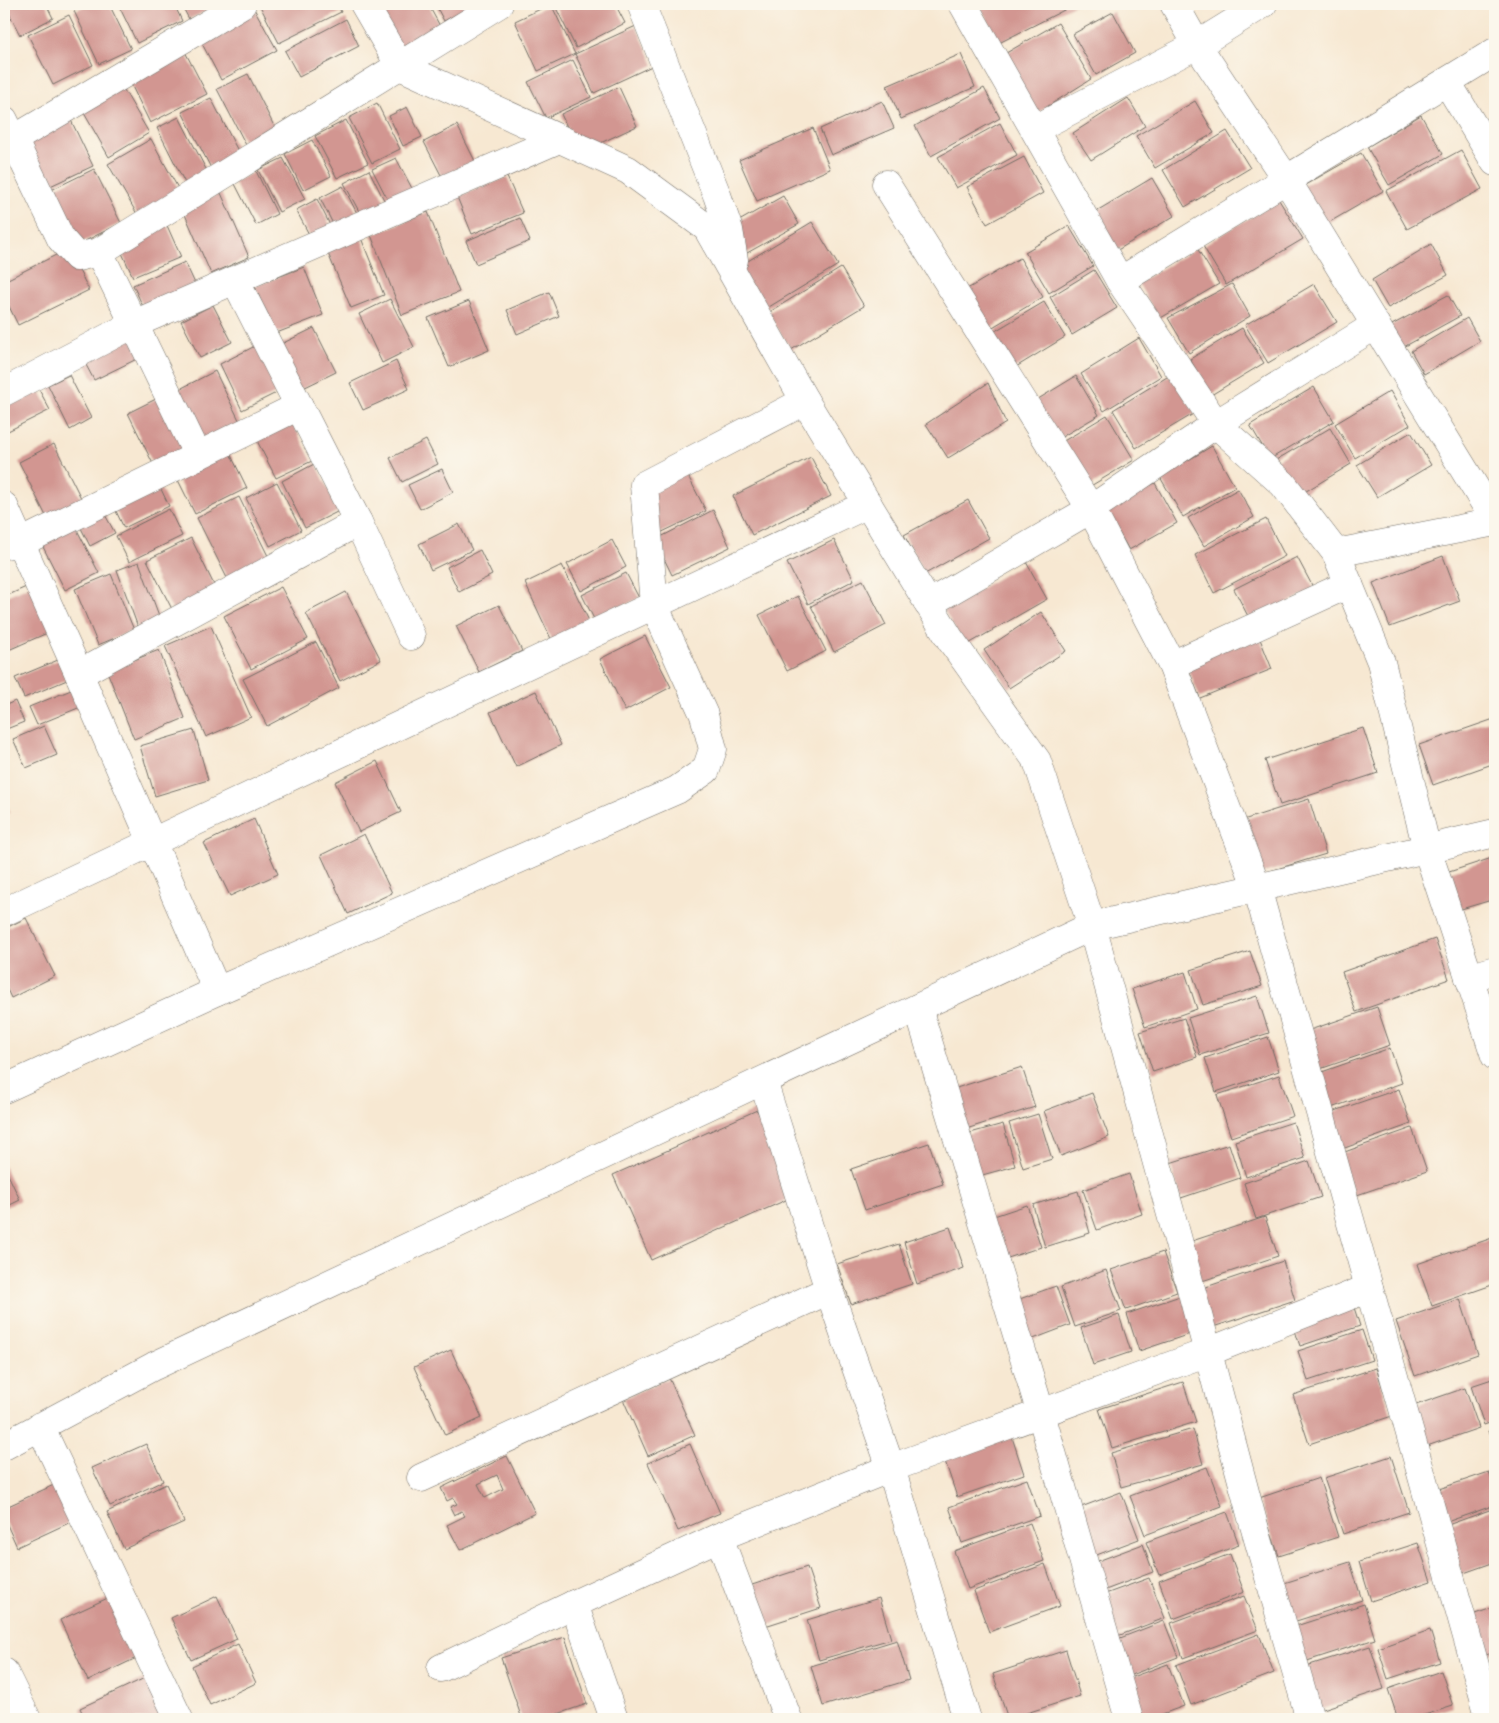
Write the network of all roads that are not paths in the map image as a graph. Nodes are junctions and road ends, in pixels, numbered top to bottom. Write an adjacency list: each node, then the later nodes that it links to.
1 (242, 4): 12 (street)
2 (364, 4): 10 (street)
3 (499, 4): 10 (street)
4 (641, 4): 21 (street)
5 (963, 4): 13 (street)
6 (1174, 4): 8 (street)
7 (1262, 4): 8 (street)
8 (1197, 45): 13 (street); 16 (street)
9 (1495, 52): 11 (street)
10 (400, 66): 14 (street); 18 (street)
11 (1447, 82): 15 (street); 16 (street)
12 (9, 129): 18 (street)
13 (1035, 129): 20 (street)
14 (559, 138): 19 (street); 21 (street)
15 (1495, 162)
16 (1286, 179): 20 (street); 23 (street)
17 (886, 184): 31 (street)
18 (99, 252): 22 (street)
19 (235, 280): 22 (street); 26 (street)
20 (1120, 281): 27 (street)
21 (738, 282): 25 (street)
22 (134, 324): 24 (street); 28 (street)
23 (1376, 325): 27 (street); 32 (street)
24 (4, 392)
25 (805, 401): 29 (street); 38 (street)
26 (299, 406): 28 (street); 33 (street)
27 (1216, 424): 31 (street); 35 (street)
28 (198, 456): 34 (street)
29 (868, 504): 37 (street); 38 (street)
30 (4, 506): 34 (street)
31 (1091, 509): 37 (street); 40 (street)
32 (1495, 521): 35 (street)
33 (358, 522): 39 (street); 41 (street)
34 (12, 544): 41 (street)
35 (1336, 553): 36 (street)
36 (1349, 584): 40 (street); 44 (street)
37 (928, 604): 47 (street)
38 (654, 605): 43 (street); 50 (street)
39 (412, 636)
40 (1172, 665): 45 (street)
41 (80, 674): 43 (street)
42 (1495, 833): 44 (street)
43 (151, 842): 46 (street); 50 (street)
44 (1427, 849): 45 (street); 49 (street)
45 (1257, 888): 47 (street); 55 (street)
46 (4, 912)
47 (1092, 926): 51 (street); 57 (street)
48 (1495, 970): 49 (street)
49 (1469, 978): 52 (street)
50 (217, 991): 54 (street)
51 (918, 1008): 53 (street); 58 (street)
52 (1495, 1056)
53 (763, 1081): 56 (street); 59 (street)
54 (4, 1089)
55 (1369, 1288): 57 (street); 74 (street)
56 (829, 1290): 61 (street); 62 (street)
57 (1208, 1352): 58 (street); 73 (street)
58 (1041, 1414): 61 (street); 72 (street)
59 (40, 1426): 60 (street); 68 (street)
60 (4, 1446)
61 (891, 1468): 63 (street); 71 (street)
62 (421, 1478)
63 (720, 1537): 64 (street); 70 (street)
64 (574, 1604): 65 (street); 69 (street)
65 (441, 1668)
66 (4, 1672): 67 (street)
67 (27, 1719)
68 (179, 1719)
69 (614, 1719)
70 (788, 1719)
71 (967, 1719)
72 (1129, 1719)
73 (1310, 1719)
74 (1490, 1719)

